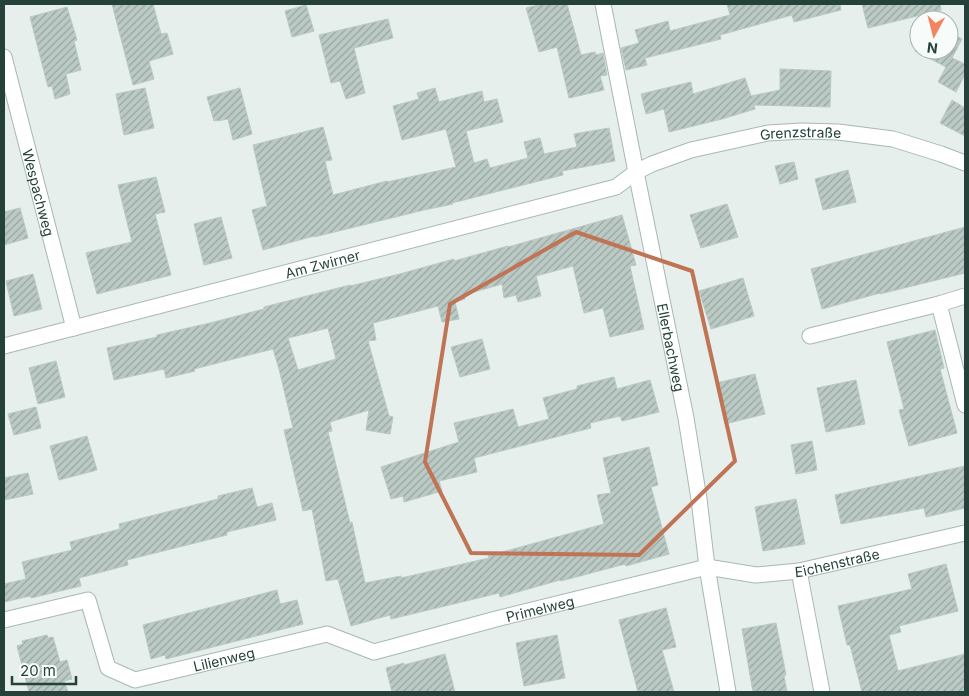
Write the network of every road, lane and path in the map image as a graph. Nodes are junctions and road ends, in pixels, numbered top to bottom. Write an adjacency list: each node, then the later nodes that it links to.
1 (603, 4): 4 (street, Ellerbachweg)
2 (4, 58): 7 (street, Wespachweg)
3 (965, 163): 4 (street, Grenzstraße)
4 (636, 172): 7 (street, Am Zwirner); 12 (street, Ellerbachweg)
5 (965, 296): 6 (street)
6 (939, 304): 8 (street); 10 (street)
7 (74, 328): 9 (street, Am Zwirner)
8 (810, 336)
9 (4, 346)
10 (965, 405)
11 (965, 533): 13 (street, Eichenstraße)
12 (707, 567): 13 (street, Eichenstraße); 15 (street, Primelweg); 16 (street, Ellerbachweg)
13 (799, 571): 17 (street)
14 (4, 620): 15 (street, Lilienweg)
15 (374, 652)
16 (728, 692)
17 (822, 692)

